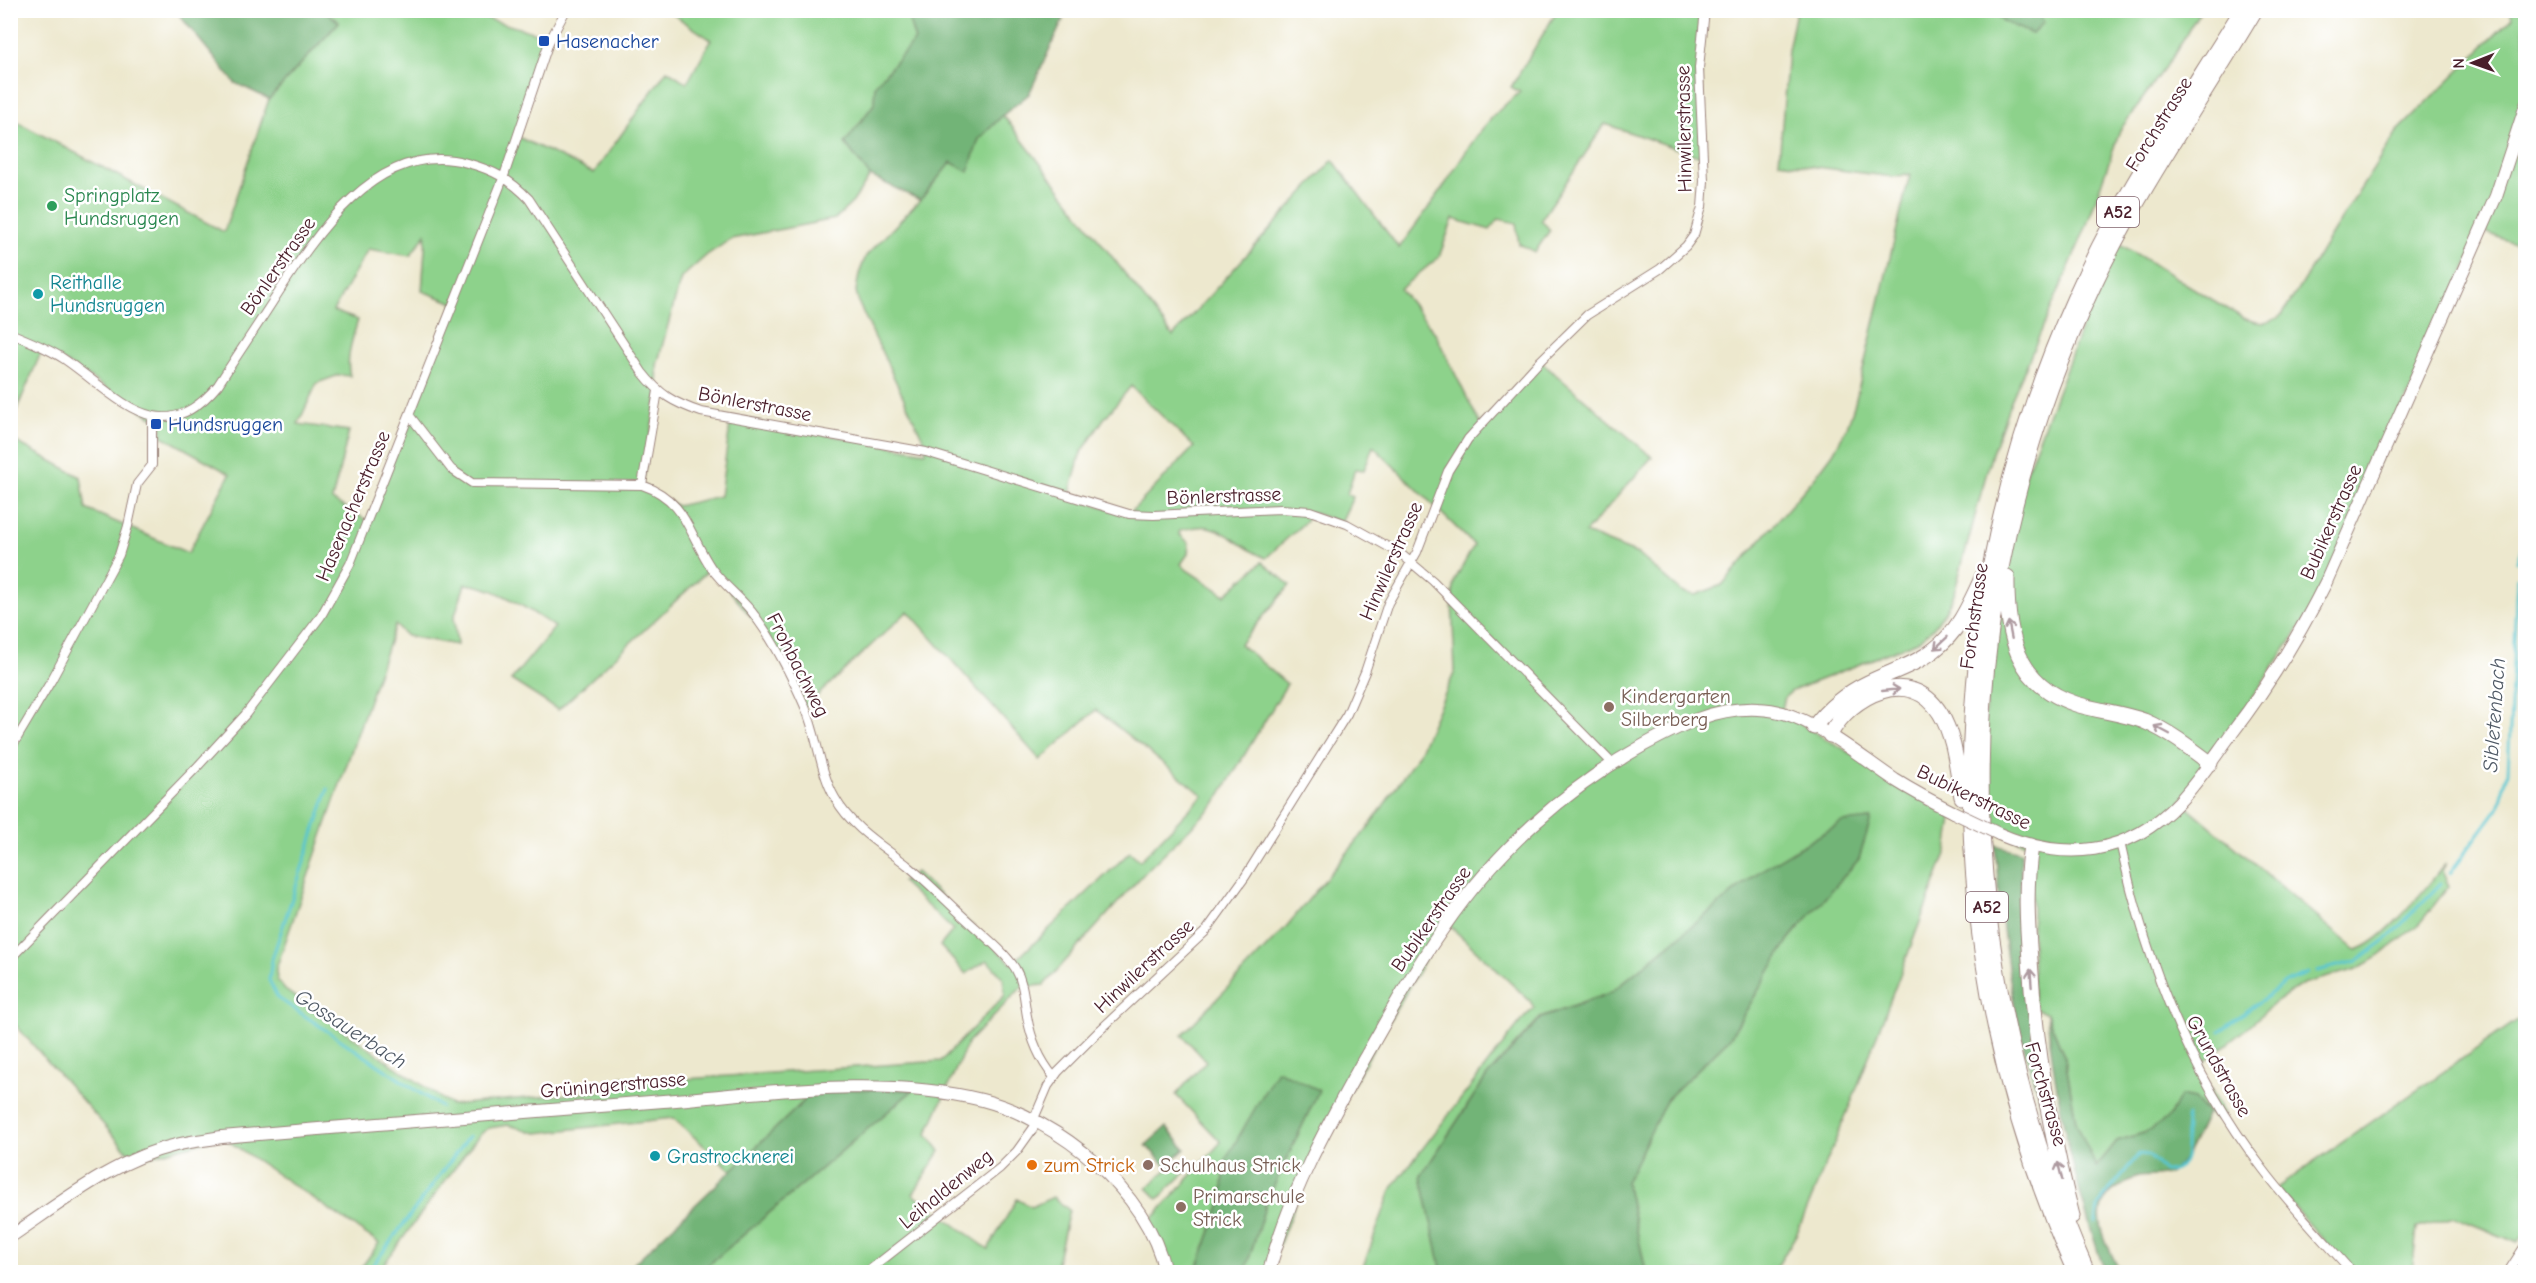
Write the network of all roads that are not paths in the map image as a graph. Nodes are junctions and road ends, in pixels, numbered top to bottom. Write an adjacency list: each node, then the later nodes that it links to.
1 (566, 10): 6 (street, Hasenacherstrasse)
2 (1705, 10): 14 (street, Hinwilerstrasse)
3 (2242, 10): 13 (highway, Forchstrasse / A52)
4 (2256, 10): 12 (highway, Forchstrasse / A52)
5 (2526, 105): 19 (main road, Bubikerstrasse)
6 (504, 176): 8 (street, Bönlerstrasse); 9 (street, Hasenacherstrasse); 10 (street, Bönlerstrasse)
7 (10, 333): 10 (street)
8 (657, 391): 11 (street); 14 (street, Bönlerstrasse)
9 (410, 416): 11 (street, Frohbachweg); 23 (street, Hasenacherstrasse)
10 (152, 417): 17 (street)
11 (642, 485): 24 (street, Frohbachweg)
12 (2008, 534): 19 (highway, one-way to 12); 28 (highway, Forchstrasse / A52)
13 (1991, 557): 15 (highway, one-way to 15); 20 (highway, Forchstrasse / A52)
14 (1411, 562): 18 (street, Bönlerstrasse); 24 (street, Hinwilerstrasse)
15 (1814, 727): 16 (main road, Bubikerstrasse); 18 (main road, Bubikerstrasse)
16 (1830, 735): 20 (highway, one-way to 20); 22 (main road, Bubikerstrasse, bridge)
17 (10, 750)
18 (1612, 763): 31 (main road, Bubikerstrasse)
19 (2210, 763): 21 (main road, Bubikerstrasse)
20 (1971, 842): 28 (highway, Forchstrasse / A52)
21 (2120, 842): 22 (main road, Bubikerstrasse); 32 (street, Grundstrasse)
22 (2031, 846): 28 (highway, one-way to 22)
23 (10, 959)
24 (1054, 1077): 25 (street, Hinwilerstrasse)
25 (1035, 1122): 26 (main road, Grüningerstrasse); 29 (street, Leihaldenweg); 30 (main road, Grüningerstrasse)
26 (10, 1237)
27 (2526, 1244): 33 (street)
28 (2082, 1271)
29 (867, 1272)
30 (1165, 1272)
31 (1269, 1272)
32 (2352, 1272)
33 (2508, 1272)

